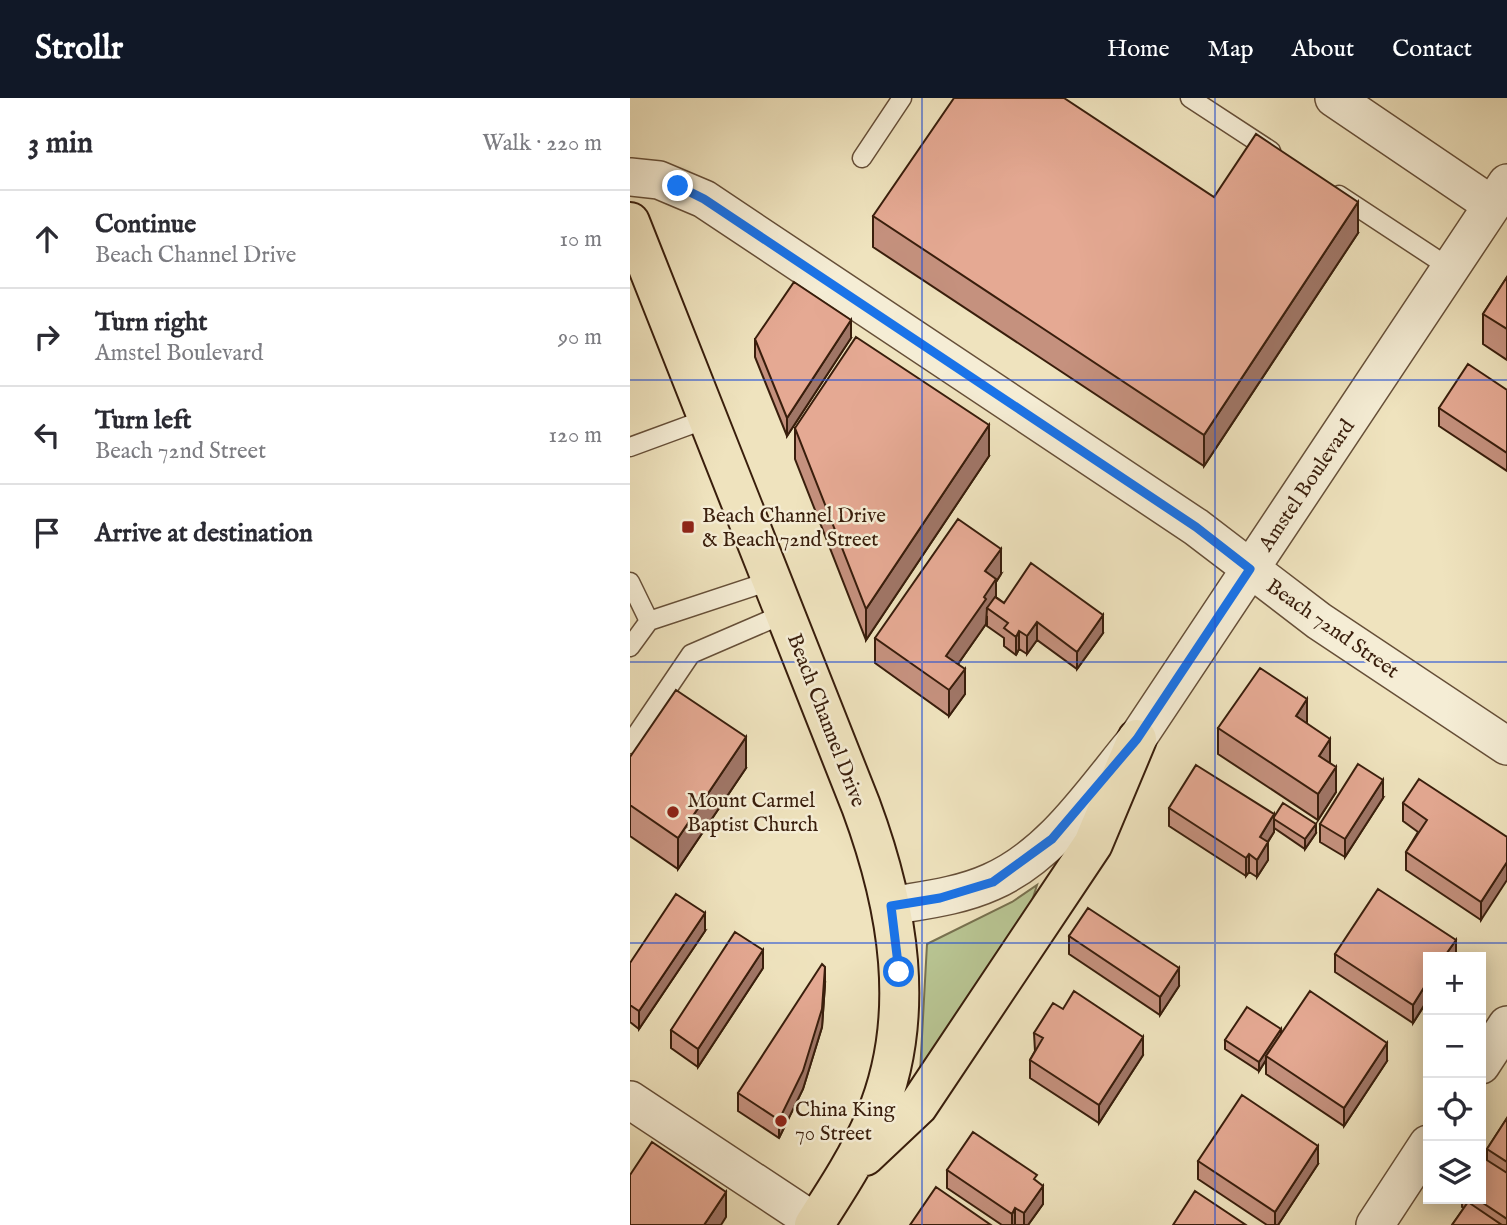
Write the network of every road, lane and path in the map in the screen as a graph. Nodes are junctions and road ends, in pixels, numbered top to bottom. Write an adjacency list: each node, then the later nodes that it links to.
1 (902, 98): 5 (lane)
2 (1190, 98): 4 (lane)
3 (1334, 98): 8 (street)
4 (1281, 157)
5 (862, 158)
6 (630, 177): 13 (street, Beach 72nd Street)
7 (1327, 187): 10 (lane)
8 (1500, 194): 10 (street, Amstel Boulevard)
9 (630, 222): 11 (main road, Beach Channel Drive)
10 (1450, 268): 13 (street, Amstel Boulevard)
11 (709, 418): 12 (lane); 15 (main road, Beach Channel Drive)
12 (630, 447)
13 (1250, 569): 18 (street, Amstel Boulevard); 20 (street, Beach 72nd Street)
14 (630, 582): 16 (lane)
15 (779, 597): 16 (lane); 19 (lane); 21 (main road, Beach Channel Drive)
16 (649, 621): 17 (lane)
17 (630, 647)
18 (1137, 739): 21 (street, Amstel Boulevard); 26 (main road)
19 (630, 744)
20 (1507, 746)
21 (891, 906): 26 (main road, Beach Channel Drive)
22 (1507, 1025): 23 (street)
23 (1486, 1057)
24 (630, 1100): 27 (street)
25 (1423, 1152): 28 (street)
26 (848, 1171): 27 (main road, Beach Channel Drive)
27 (815, 1224)
28 (1375, 1225)

